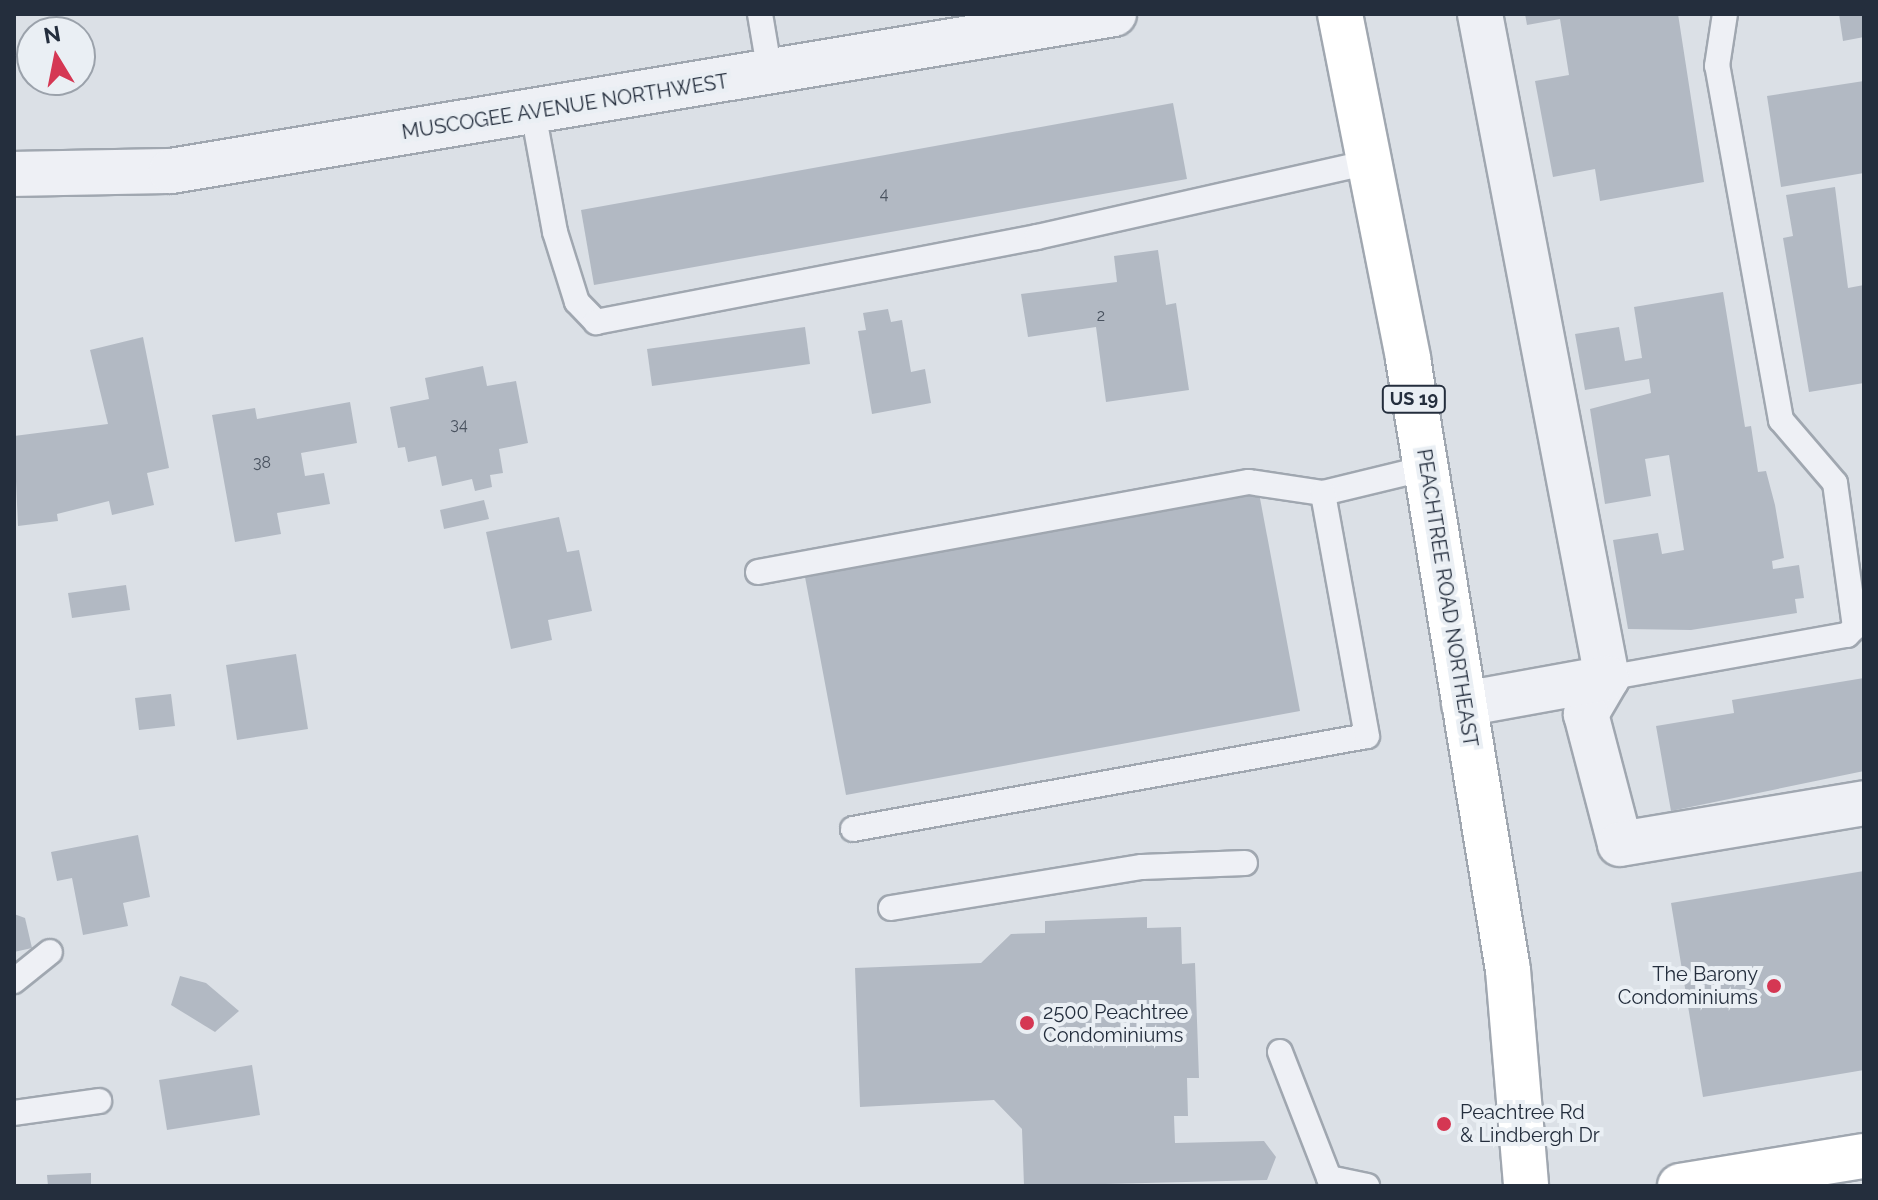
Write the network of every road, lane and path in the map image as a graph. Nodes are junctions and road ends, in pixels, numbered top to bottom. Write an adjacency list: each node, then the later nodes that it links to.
1 (760, 14): 7 (lane)
2 (1114, 14): 6 (street, MUSCOGEE AVENUE NORTHWEST)
3 (1340, 14): 9 (main road, PEACHTREE ROAD NORTHEAST / US 19)
4 (1480, 14): 14 (street)
5 (1725, 14): 14 (lane)
6 (1010, 24): 7 (street, MUSCOGEE AVENUE NORTHWEST)
7 (770, 73): 8 (street, MUSCOGEE AVENUE NORTHWEST)
8 (533, 112): 9 (lane); 10 (street, MUSCOGEE AVENUE NORTHWEST)
9 (1369, 162): 11 (main road, PEACHTREE ROAD NORTHEAST / US 19)
10 (14, 174)
11 (1426, 468): 12 (lane); 15 (main road, PEACHTREE ROAD NORTHEAST / US 19)
12 (1323, 493): 13 (lane); 17 (lane)
13 (758, 572)
14 (1607, 678): 15 (street); 16 (street)
15 (1464, 704): 27 (main road, PEACHTREE ROAD NORTHEAST / US 19)
16 (1864, 803)
17 (853, 829)
18 (1245, 863): 19 (lane)
19 (891, 908)
20 (50, 952): 21 (lane)
21 (14, 981)
22 (1280, 1052): 26 (lane)
23 (99, 1101): 24 (lane)
24 (14, 1113)
25 (1864, 1156): 28 (main road)
26 (1367, 1186)
27 (1526, 1186)
28 (1680, 1186)

